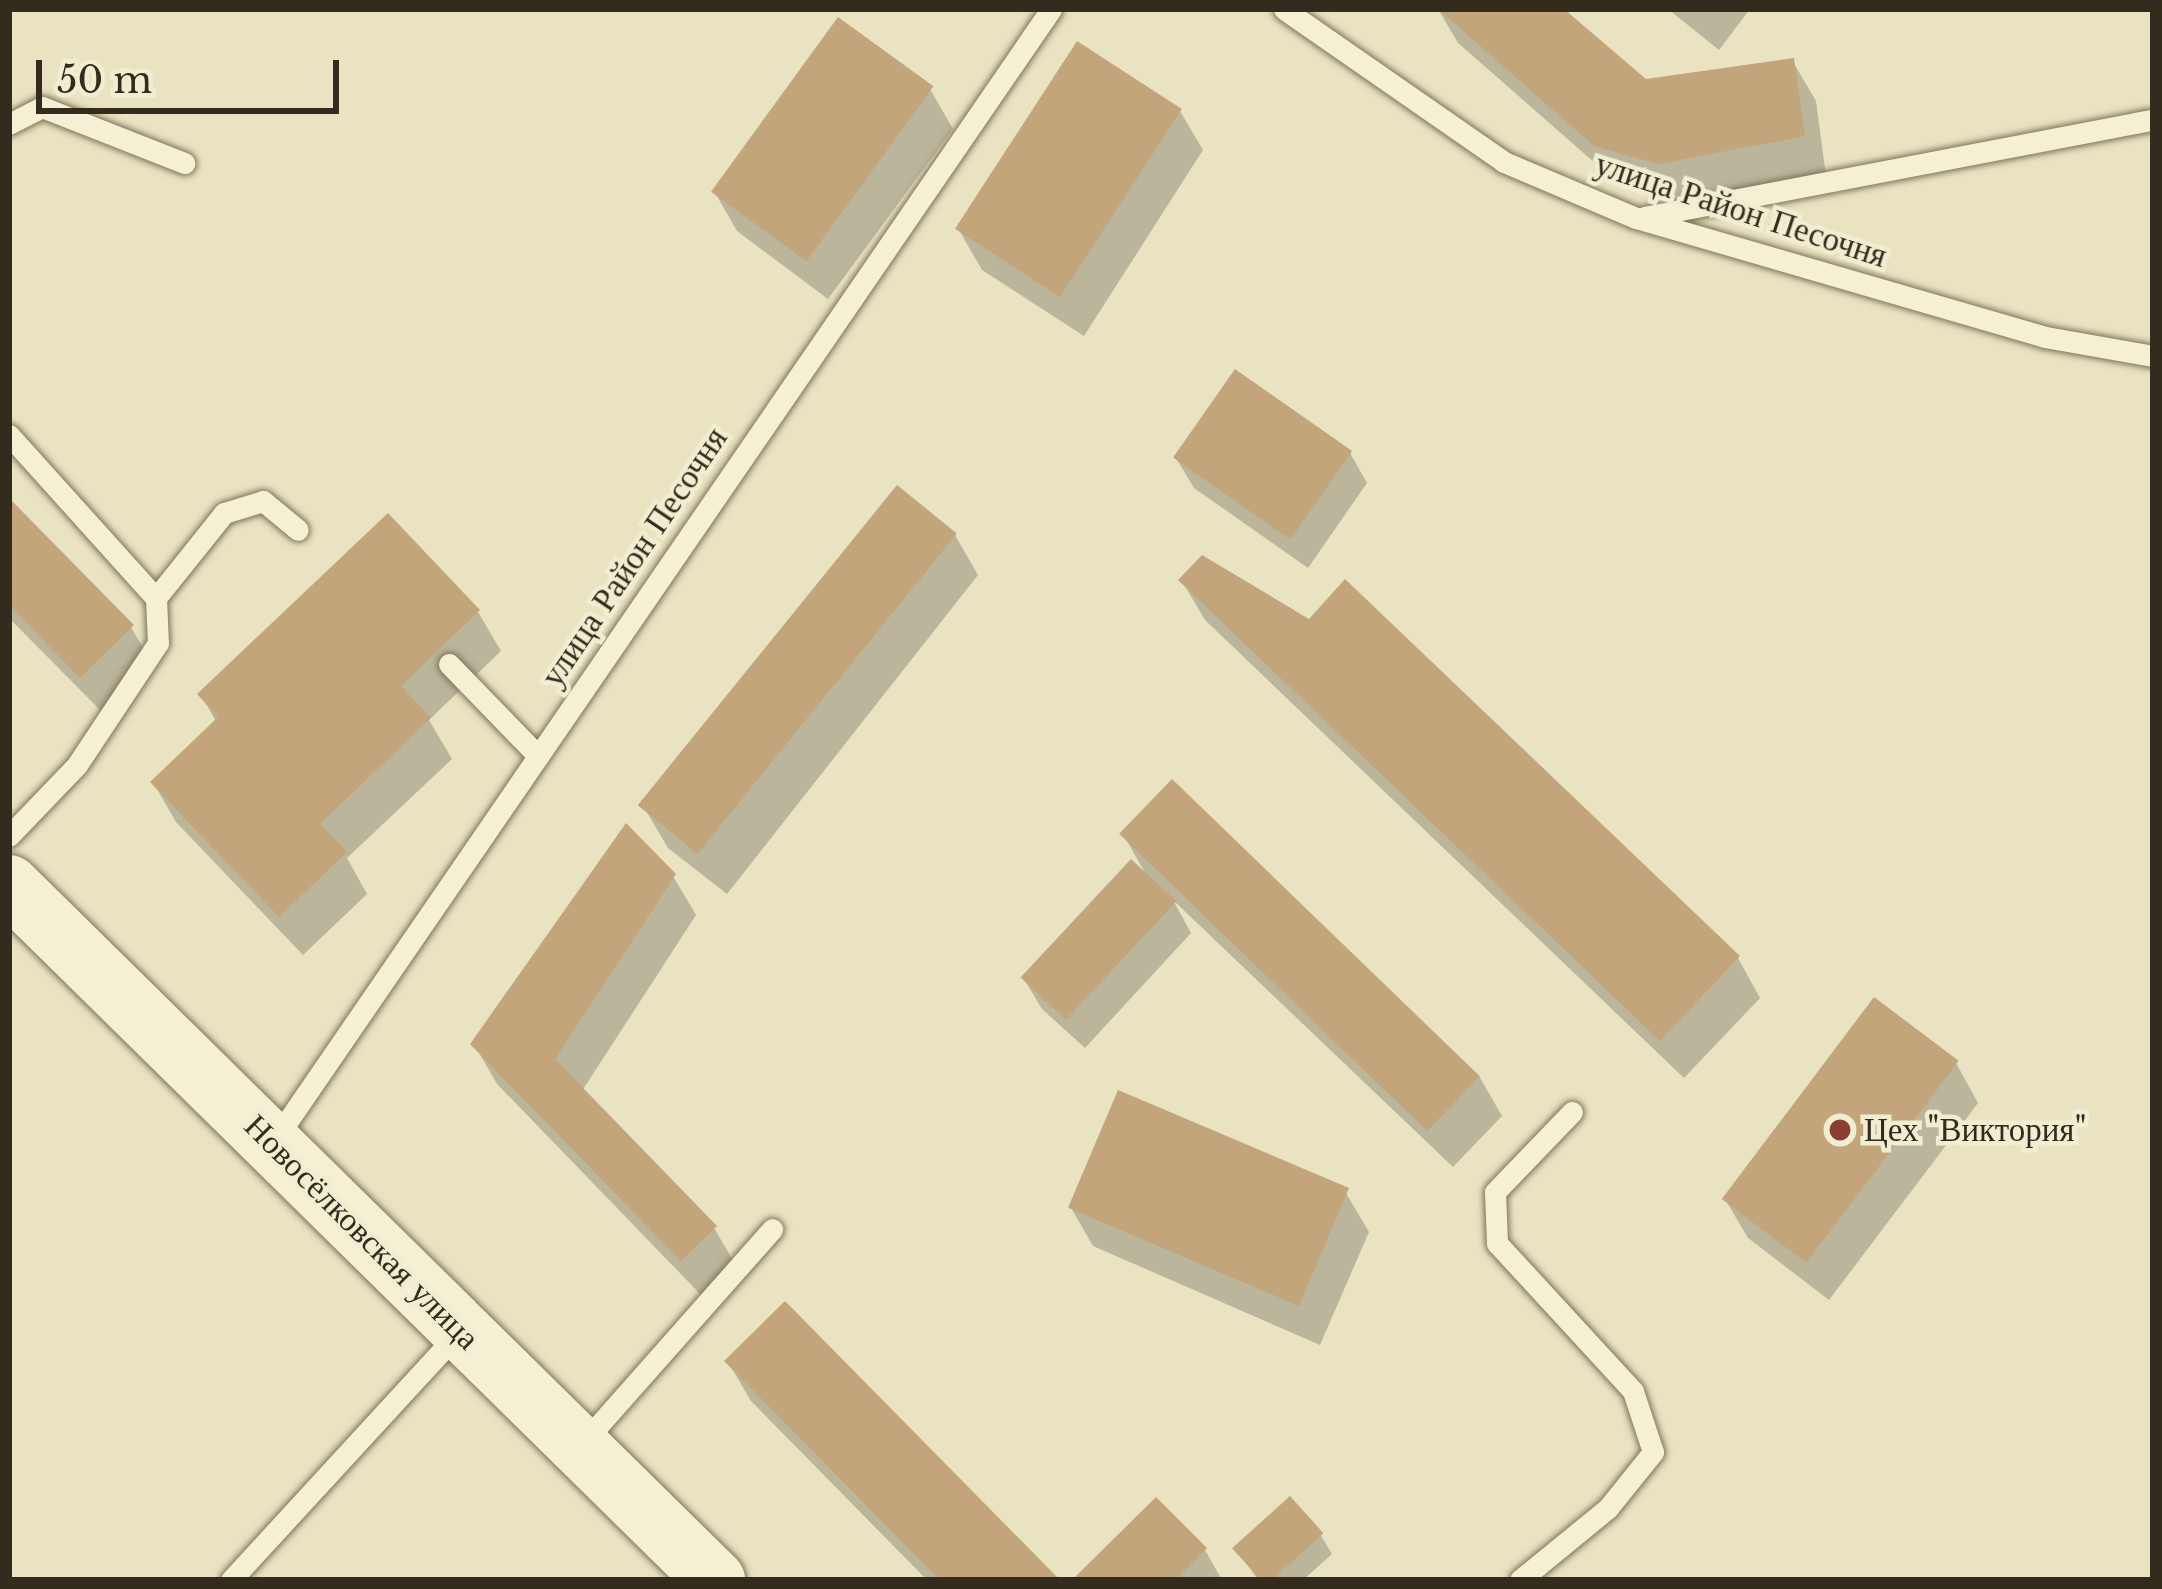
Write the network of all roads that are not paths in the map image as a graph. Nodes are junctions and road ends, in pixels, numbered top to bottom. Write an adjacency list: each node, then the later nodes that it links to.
1 (1051, 9): 12 (lane, улица Район Песочня)
2 (1284, 9): 6 (lane, улица Район Песочня)
3 (2150, 120): 6 (lane)
4 (9, 124): 5 (lane)
5 (184, 163)
6 (1636, 218): 7 (lane, улица Район Песочня)
7 (2153, 356)
8 (9, 435): 10 (lane)
9 (298, 530): 10 (lane)
10 (156, 598): 13 (lane)
11 (449, 664): 12 (lane)
12 (538, 756): 16 (lane, улица Район Песочня)
13 (9, 836)
14 (9, 885): 16 (street, Новосёлковская улица)
15 (1572, 1112): 22 (lane)
16 (272, 1143): 18 (street, Новосёлковская улица)
17 (772, 1228): 19 (lane)
18 (461, 1330): 19 (street, Новосёлковская улица); 20 (lane)
19 (580, 1447): 21 (street, Новосёлковская улица)
20 (231, 1580)
21 (715, 1580)
22 (1520, 1580)

